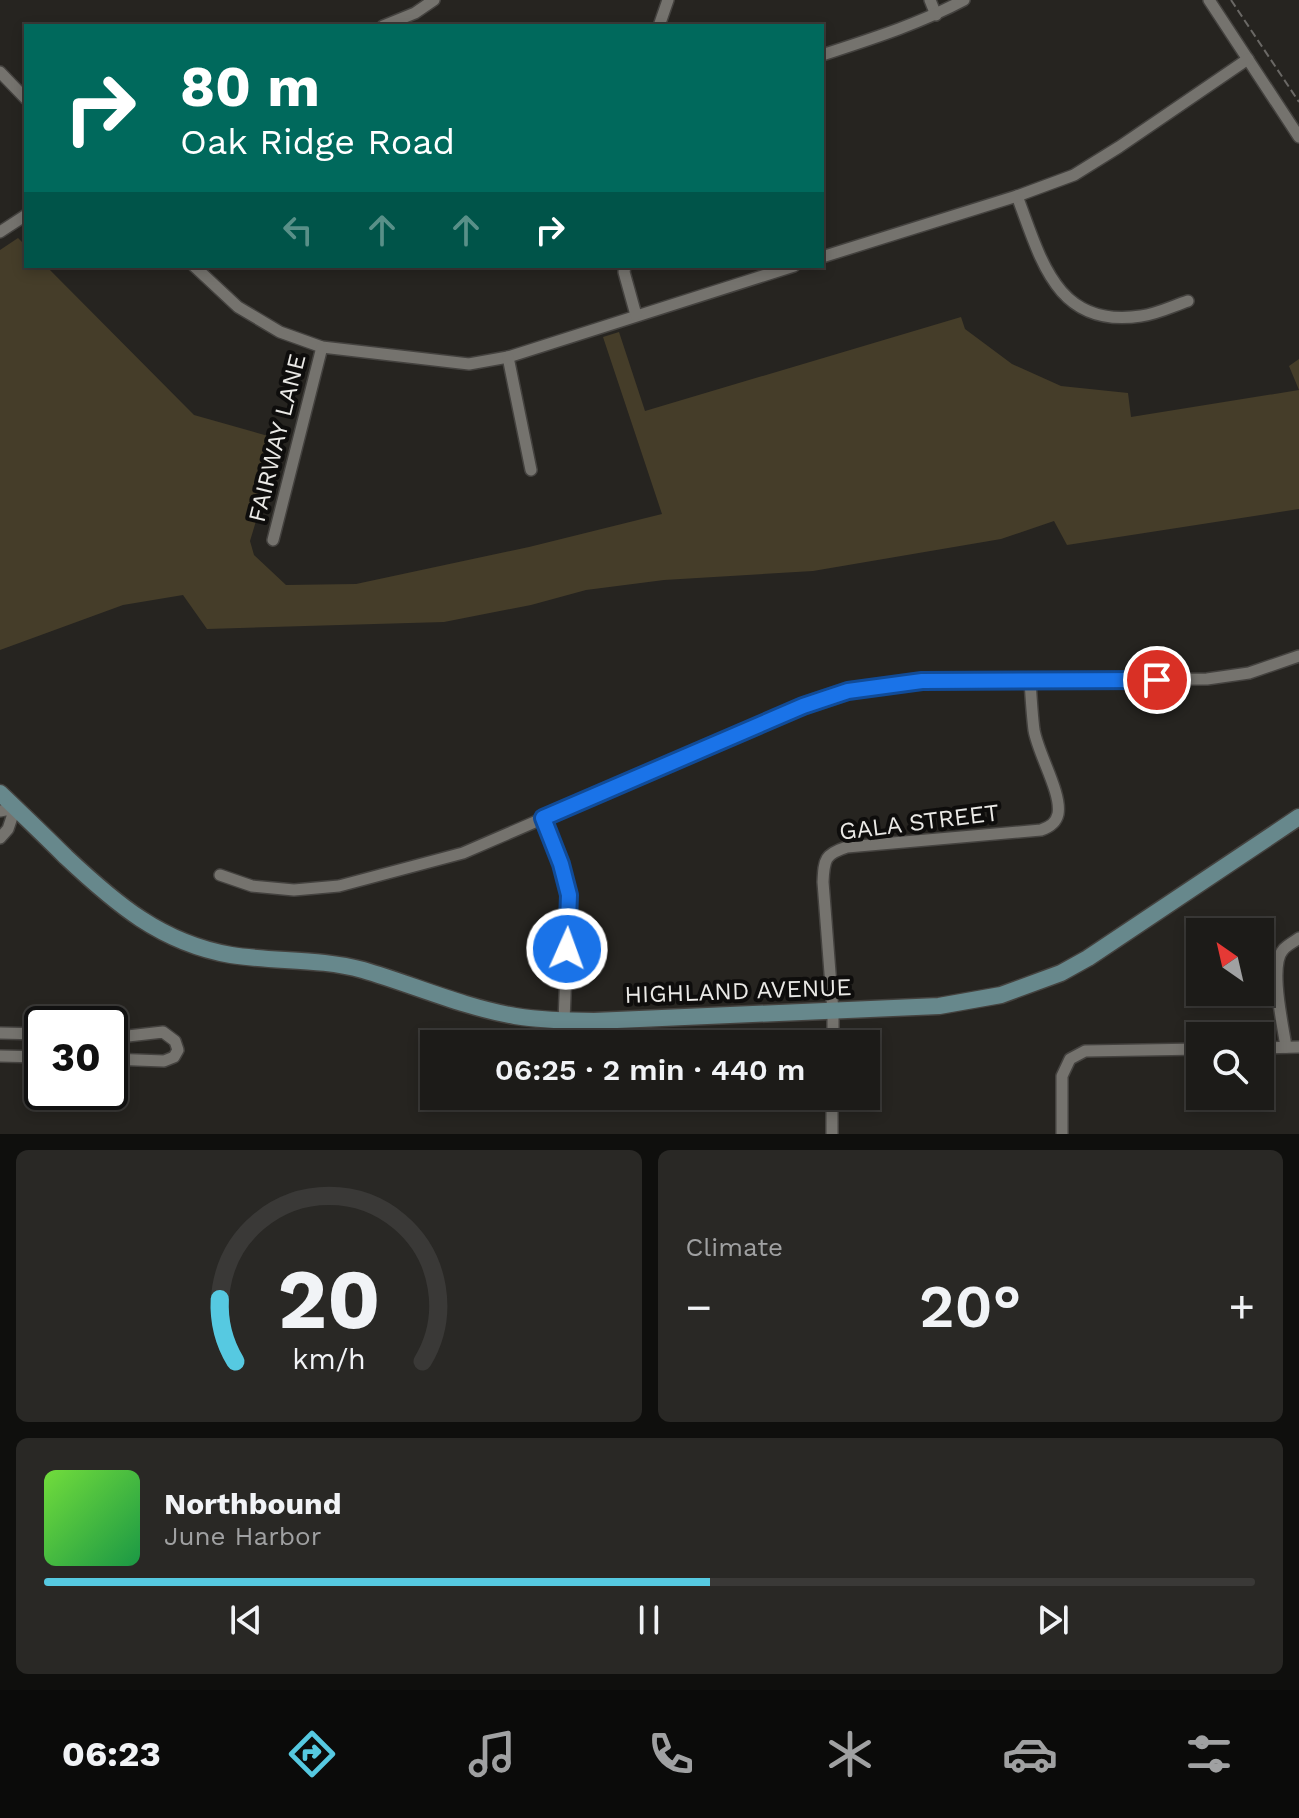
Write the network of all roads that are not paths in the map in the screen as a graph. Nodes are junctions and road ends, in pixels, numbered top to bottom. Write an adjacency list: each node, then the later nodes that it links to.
1 (434, 0): 7 (street)
2 (668, 0): 8 (street)
3 (930, 0): 6 (street)
4 (964, 0): 6 (street)
5 (1209, 0): 10 (street)
6 (936, 15): 9 (street)
7 (388, 24)
8 (660, 24)
9 (824, 54)
10 (1248, 59): 13 (street); 14 (street)
11 (0, 72): 12 (street)
12 (24, 97)
13 (1299, 137)
14 (1017, 196): 17 (street); 21 (street)
15 (24, 216): 16 (street)
16 (0, 232)
17 (824, 256)
18 (196, 268): 23 (street)
19 (625, 268): 22 (street)
20 (788, 268): 22 (street)
21 (1188, 301)
22 (636, 315): 24 (street)
23 (322, 347): 24 (street); 26 (street, FAIRWAY LANE)
24 (508, 357): 25 (street)
25 (531, 470)
26 (273, 540)
27 (1299, 656): 28 (street)
28 (1030, 680): 32 (street); 36 (street, GALA STREET)
29 (0, 793): 30 (main road, HIGHLAND AVENUE)
30 (8, 810): 33 (street); 37 (main road, HIGHLAND AVENUE)
31 (1299, 817): 36 (main road, HIGHLAND AVENUE)
32 (543, 818): 34 (street); 37 (street)
33 (0, 838)
34 (220, 875)
35 (1299, 938): 43 (street)
36 (833, 1012): 37 (main road, HIGHLAND AVENUE); 38 (street, GALA STREET)
37 (564, 1021)
38 (833, 1030)
39 (0, 1033): 40 (street)
40 (24, 1034)
41 (128, 1036): 48 (street)
42 (1274, 1047): 43 (street)
43 (1286, 1047): 44 (street)
44 (1299, 1047)
45 (1186, 1049): 51 (street)
46 (0, 1056): 47 (street)
47 (24, 1057)
48 (128, 1060)
49 (832, 1110): 50 (street)
50 (832, 1134)
51 (1062, 1134)

